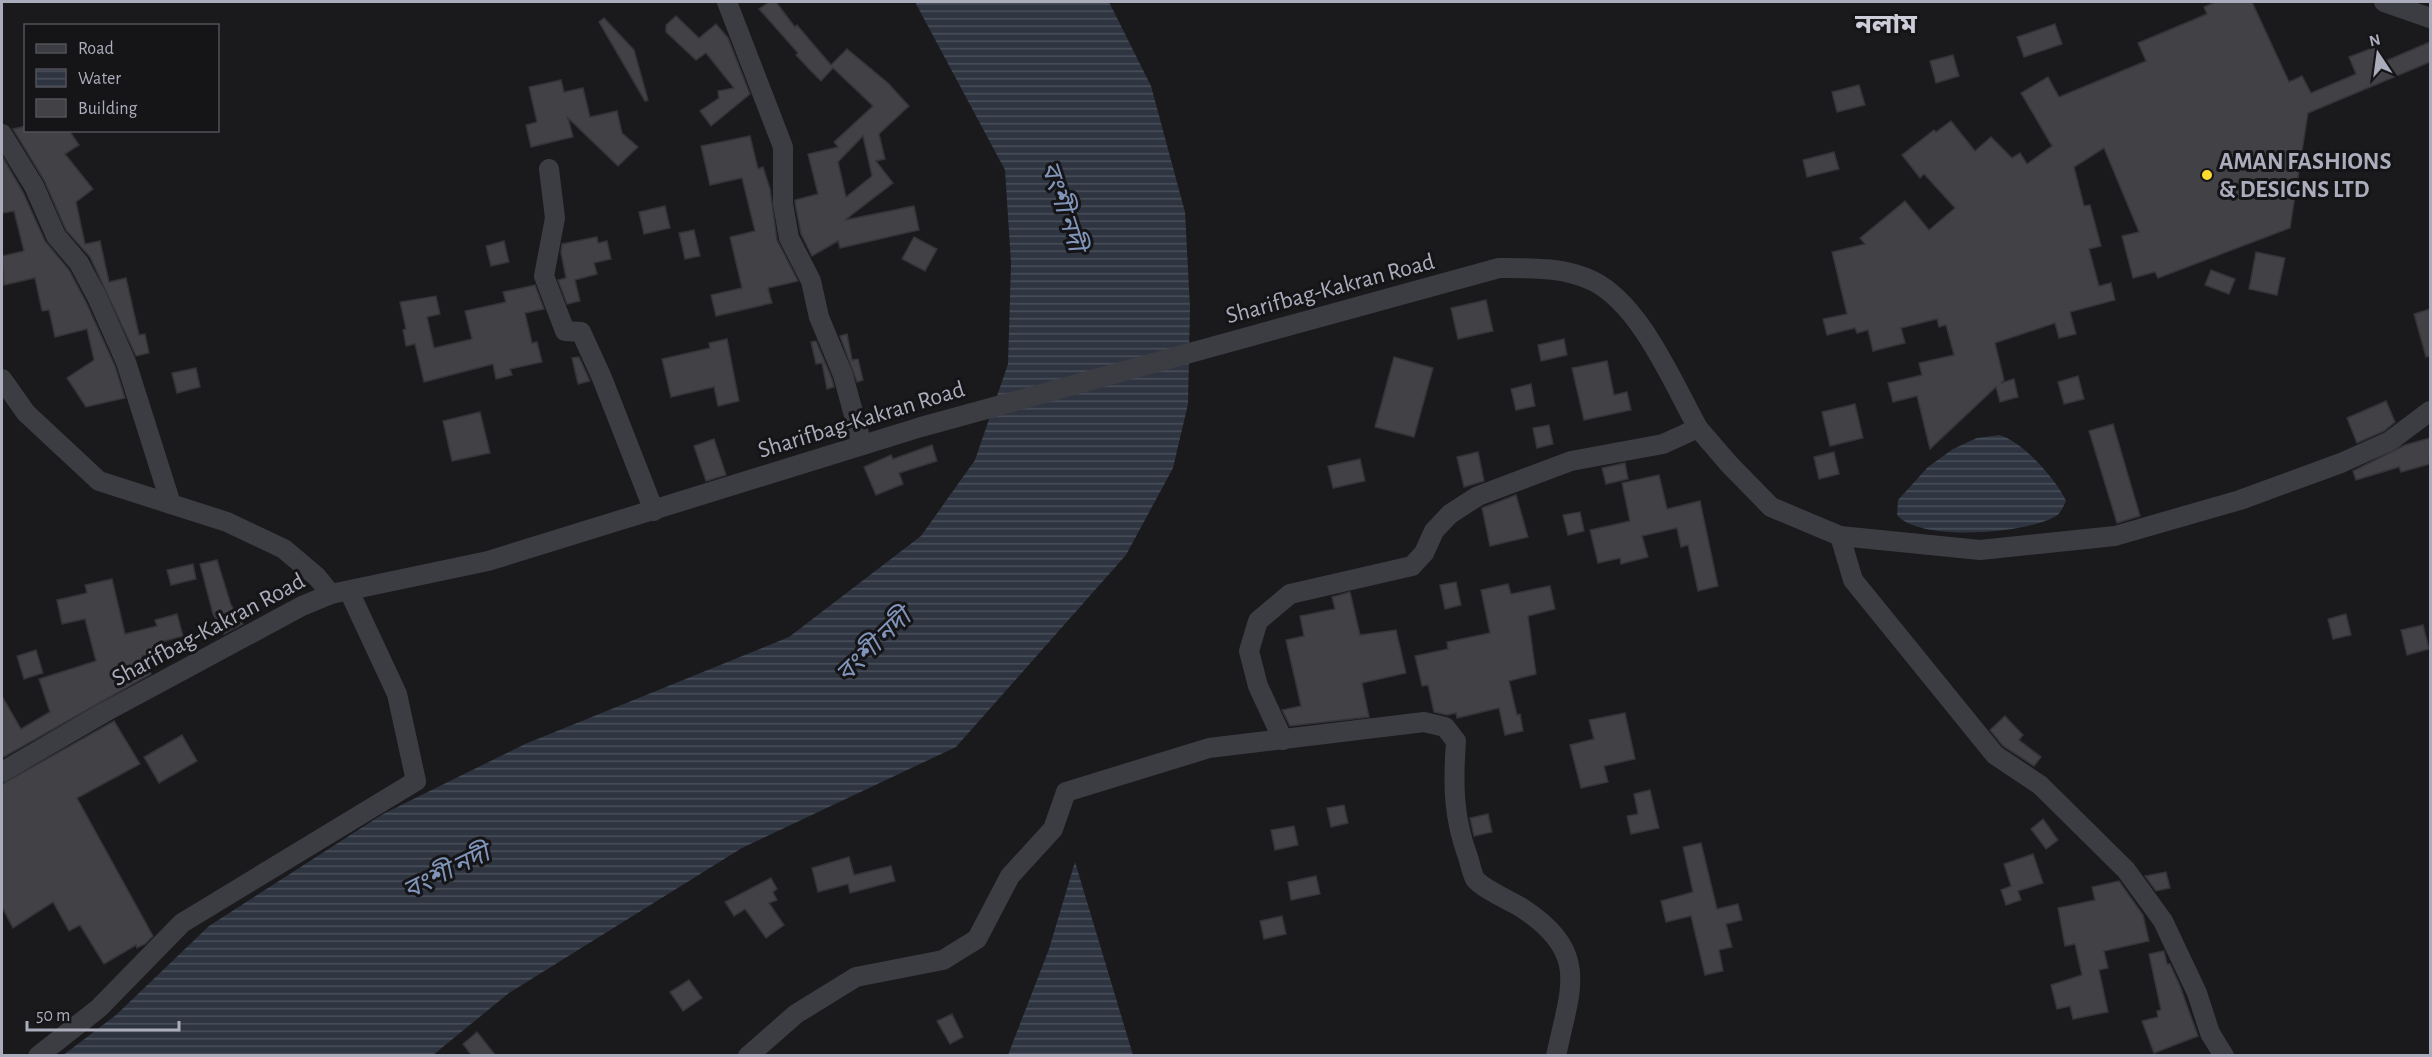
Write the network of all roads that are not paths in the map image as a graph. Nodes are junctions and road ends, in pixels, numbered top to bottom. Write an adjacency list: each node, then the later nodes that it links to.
1 (727, 2): 9 (street)
2 (2384, 2): 3 (street)
3 (2430, 18)
4 (2, 134): 10 (street)
5 (549, 169): 11 (street)
6 (2, 379): 10 (street)
7 (2430, 411): 12 (street, Sharifbag-Kakran Road)
8 (1698, 428): 9 (street, Sharifbag-Kakran Road); 12 (street, Sharifbag-Kakran Road); 14 (street)
9 (862, 445): 11 (street, Sharifbag-Kakran Road)
10 (171, 504): 13 (street)
11 (654, 511): 13 (street, Sharifbag-Kakran Road)
12 (1840, 536): 19 (street)
13 (340, 593): 15 (street, Sharifbag-Kakran Road); 16 (street)
14 (1282, 740): 17 (street); 18 (street)
15 (2, 772)
16 (38, 1056)
17 (748, 1056)
18 (1556, 1056)
19 (2224, 1056)

